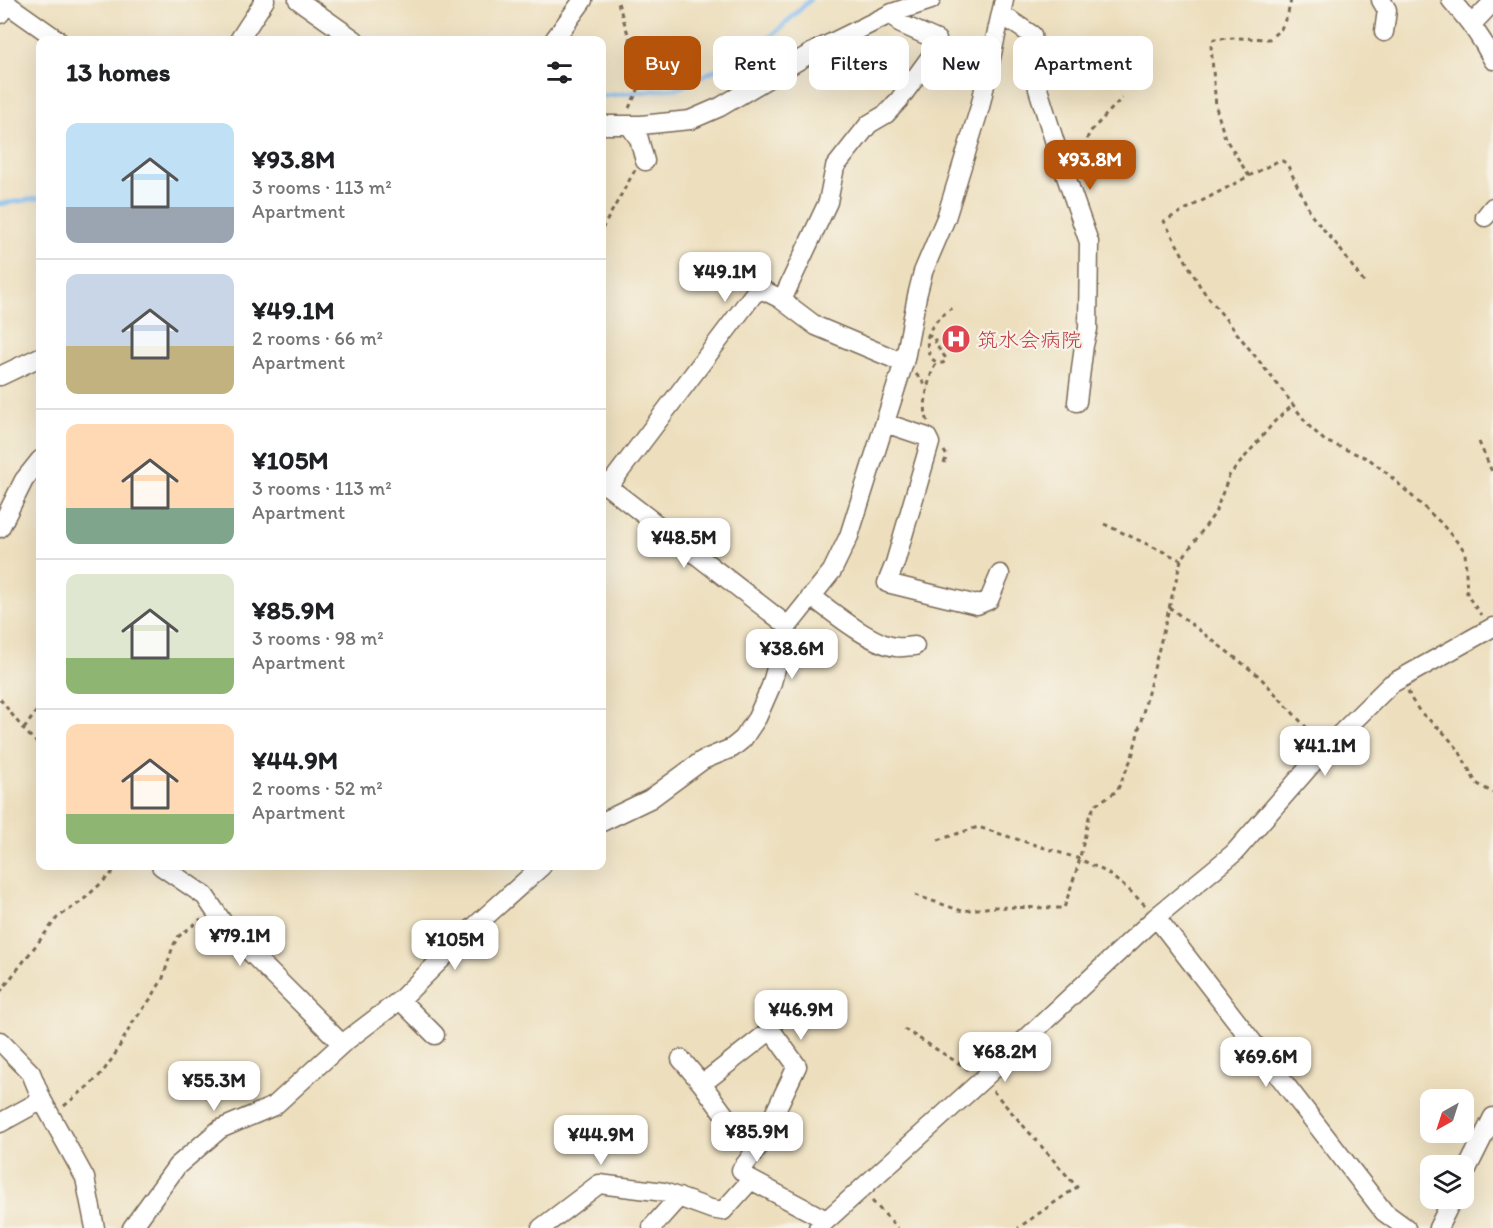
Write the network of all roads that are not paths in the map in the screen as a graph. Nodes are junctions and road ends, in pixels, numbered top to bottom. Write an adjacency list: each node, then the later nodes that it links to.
1 (265, 0): 14 (street)
2 (298, 0): 15 (street)
3 (583, 0): 16 (street)
4 (931, 0): 10 (street)
5 (1381, 0): 12 (street)
6 (1451, 0): 11 (street)
7 (1493, 2): 11 (street)
8 (1003, 7): 23 (street); 25 (street)
9 (0, 14): 13 (street)
10 (892, 14): 19 (street); 21 (street)
11 (1472, 24): 17 (street)
12 (1384, 32)
13 (52, 36)
14 (242, 36)
15 (349, 36)
16 (557, 36)
17 (1493, 60)
18 (606, 125): 19 (street)
19 (627, 125): 20 (street)
20 (644, 158)
21 (782, 300): 23 (street); 28 (street)
22 (36, 359): 24 (street)
23 (904, 363): 26 (street)
24 (0, 376)
25 (1077, 402)
26 (885, 423): 31 (street); 32 (street)
27 (36, 465): 30 (street)
28 (606, 484)
29 (606, 486): 33 (street)
30 (0, 528)
31 (1000, 574)
32 (811, 596): 33 (street); 35 (street)
33 (788, 626): 36 (street)
34 (1492, 628): 39 (street)
35 (915, 646)
36 (606, 820)
37 (167, 870): 43 (street)
38 (538, 870): 40 (street)
39 (1155, 916): 54 (street); 59 (street)
40 (400, 1000): 41 (street); 43 (street)
41 (435, 1035)
42 (0, 1041): 46 (street)
43 (342, 1044): 56 (street)
44 (681, 1059): 45 (street)
45 (702, 1084): 49 (street); 49 (street)
46 (42, 1100): 48 (street); 55 (street)
47 (1493, 1117): 50 (street)
48 (0, 1123)
49 (764, 1136): 51 (street)
50 (1474, 1155)
51 (751, 1180): 52 (street); 54 (street)
52 (679, 1197): 57 (street); 58 (street)
53 (1448, 1209): 60 (street)
54 (822, 1224)
55 (95, 1228)
56 (132, 1228)
57 (541, 1228)
58 (653, 1228)
59 (1406, 1228)
60 (1438, 1228)

